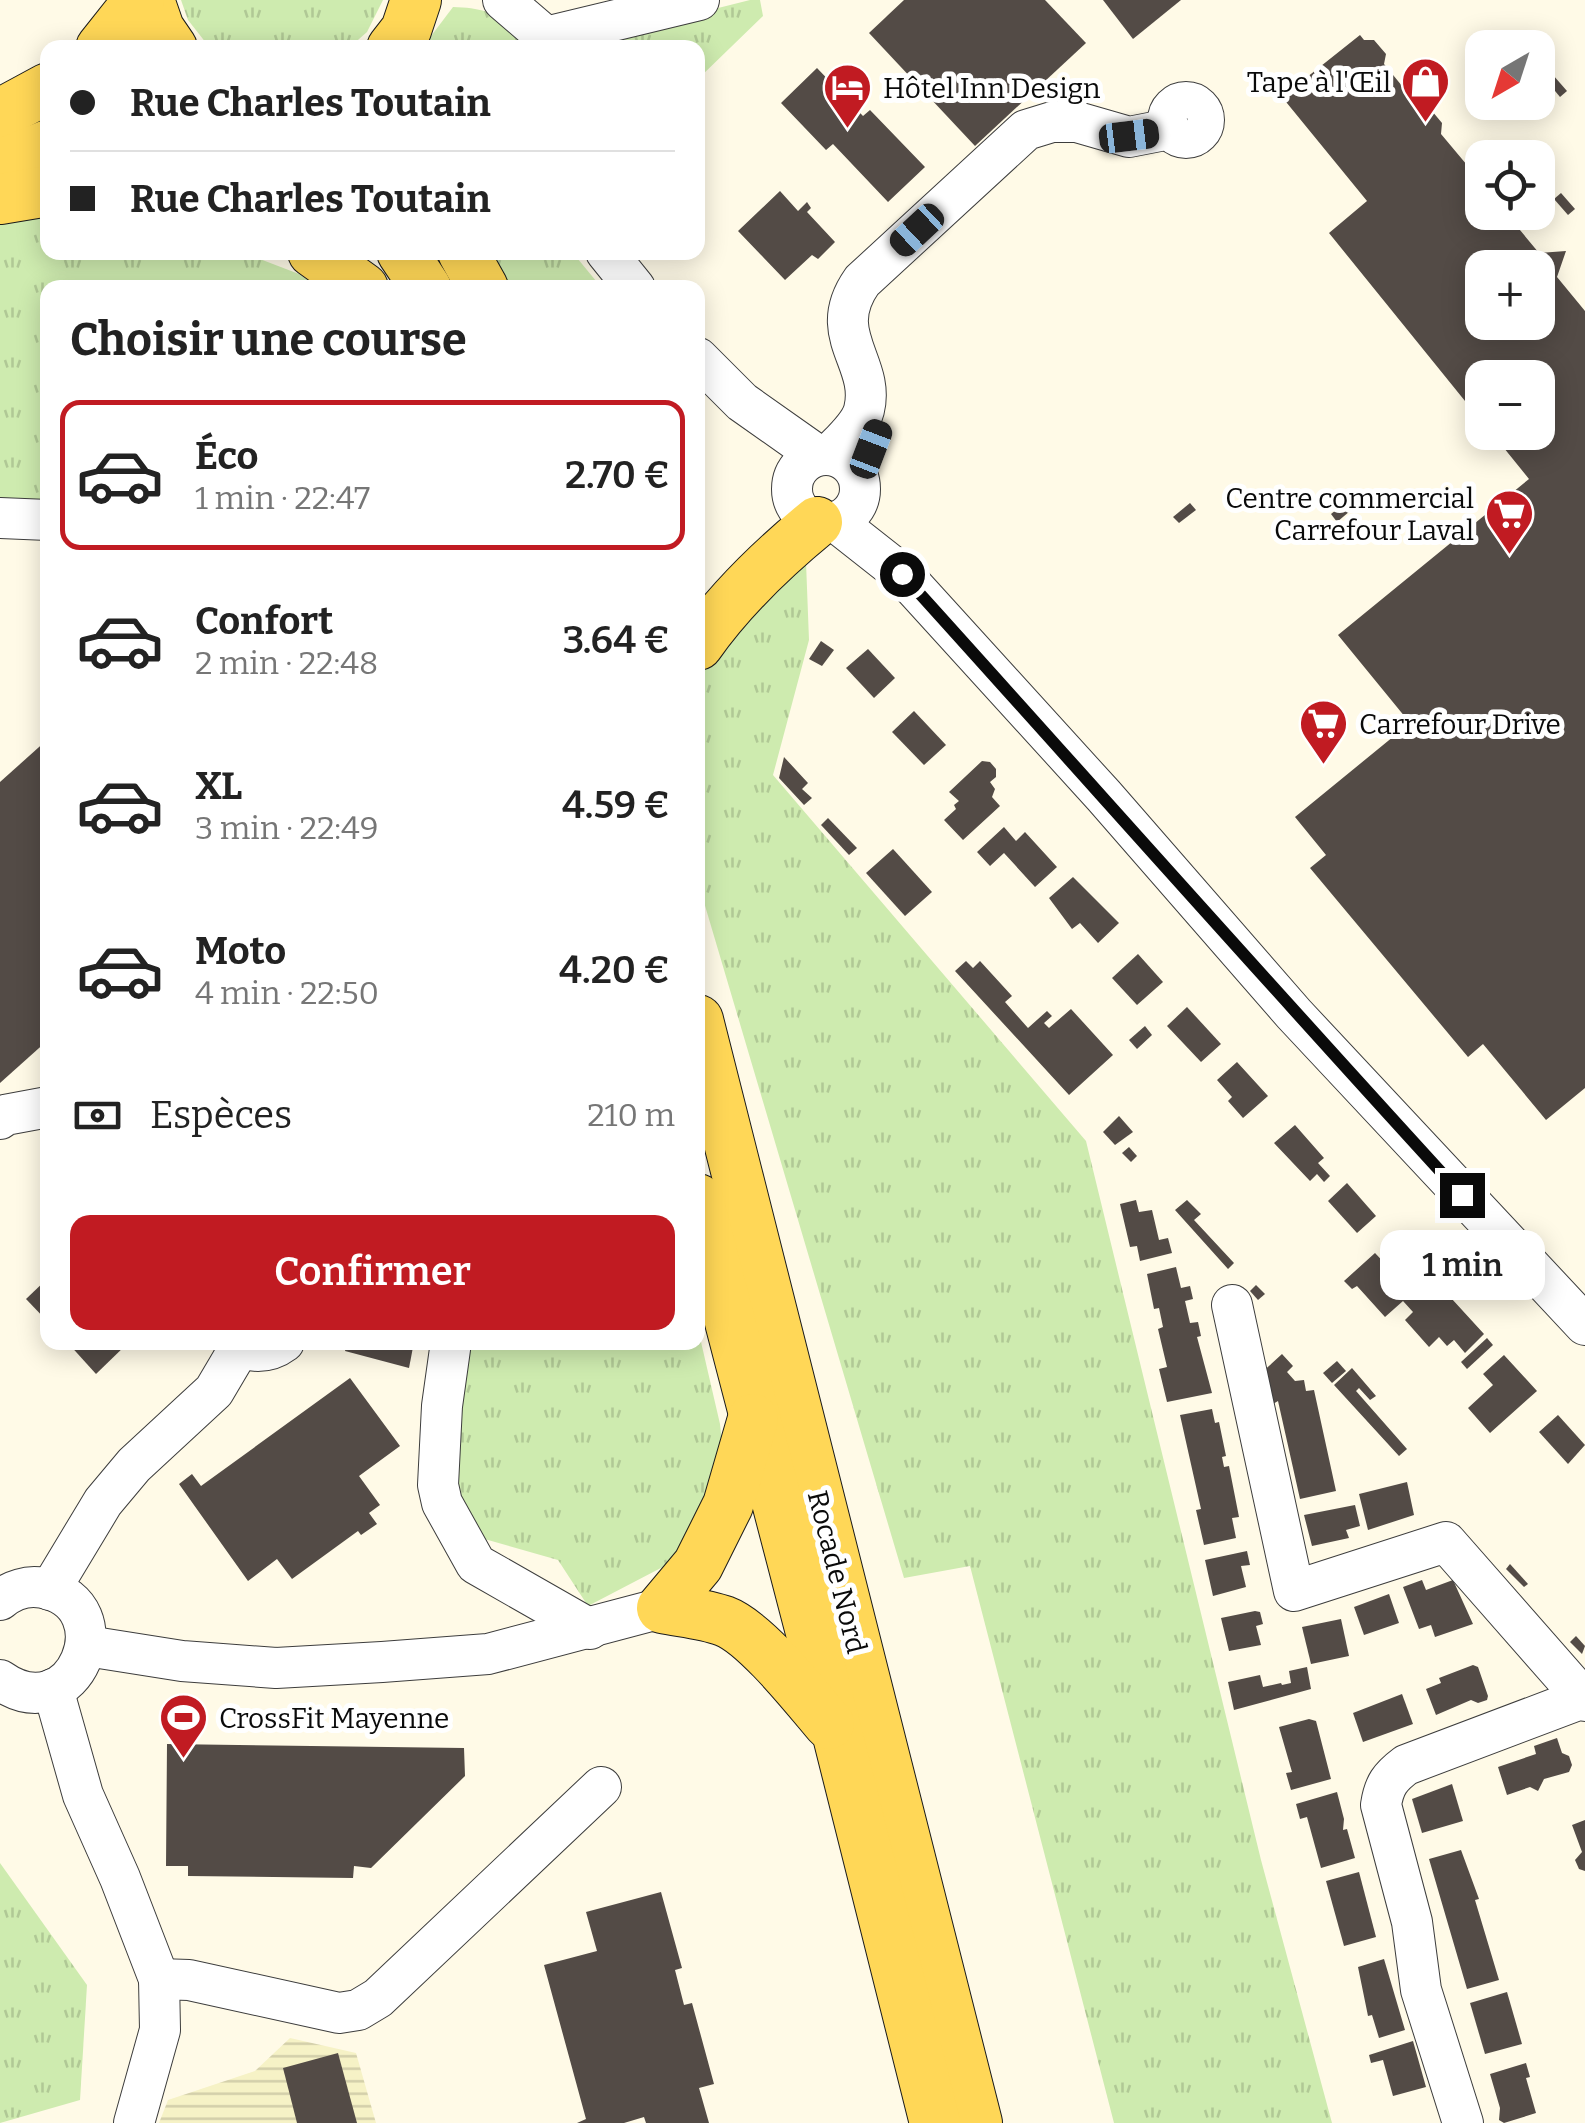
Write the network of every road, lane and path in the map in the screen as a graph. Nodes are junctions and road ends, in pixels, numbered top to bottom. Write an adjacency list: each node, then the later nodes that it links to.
1 (139, 0): 6 (main road)
2 (149, 0): 7 (main road)
3 (416, 0): 8 (main road)
4 (503, 0): 9 (street)
5 (699, 0): 10 (street)
6 (107, 40)
7 (167, 40)
8 (398, 40)
9 (545, 40)
10 (554, 40)
11 (40, 92): 12 (main road)
12 (0, 114)
13 (1170, 128): 23 (street)
14 (40, 148): 15 (main road)
15 (0, 165)
16 (40, 192): 17 (main road)
17 (0, 199)
18 (324, 260): 20 (main road)
19 (612, 260): 21 (street)
20 (352, 280)
21 (629, 280)
22 (705, 365): 23 (street)
23 (825, 489): 26 (main road); 27 (main road); 33 (street)
24 (0, 518): 25 (street)
25 (40, 520)
26 (705, 591)
27 (705, 635)
28 (705, 1048): 50 (main road, Rocade Nord)
29 (40, 1108): 30 (street)
30 (0, 1119)
31 (705, 1227): 36 (main road, Rocade Nord)
32 (1232, 1305): 44 (street)
33 (1585, 1325)
34 (234, 1350): 37 (street)
35 (449, 1350): 40 (street)
36 (753, 1418): 39 (main road); 45 (main road, Rocade Nord)
37 (50, 1590): 38 (street); 41 (street)
38 (0, 1600)
39 (662, 1608): 40 (street); 45 (main road)
40 (590, 1628): 41 (street)
41 (86, 1646): 43 (street)
42 (0, 1680): 43 (street)
43 (53, 1689): 47 (street)
44 (1584, 1699): 51 (street)
45 (838, 1736): 49 (main road, Rocade Nord)
46 (601, 1786): 47 (street)
47 (159, 1979): 48 (street)
48 (134, 2123)
49 (935, 2123)
50 (977, 2123)
51 (1463, 2123)

